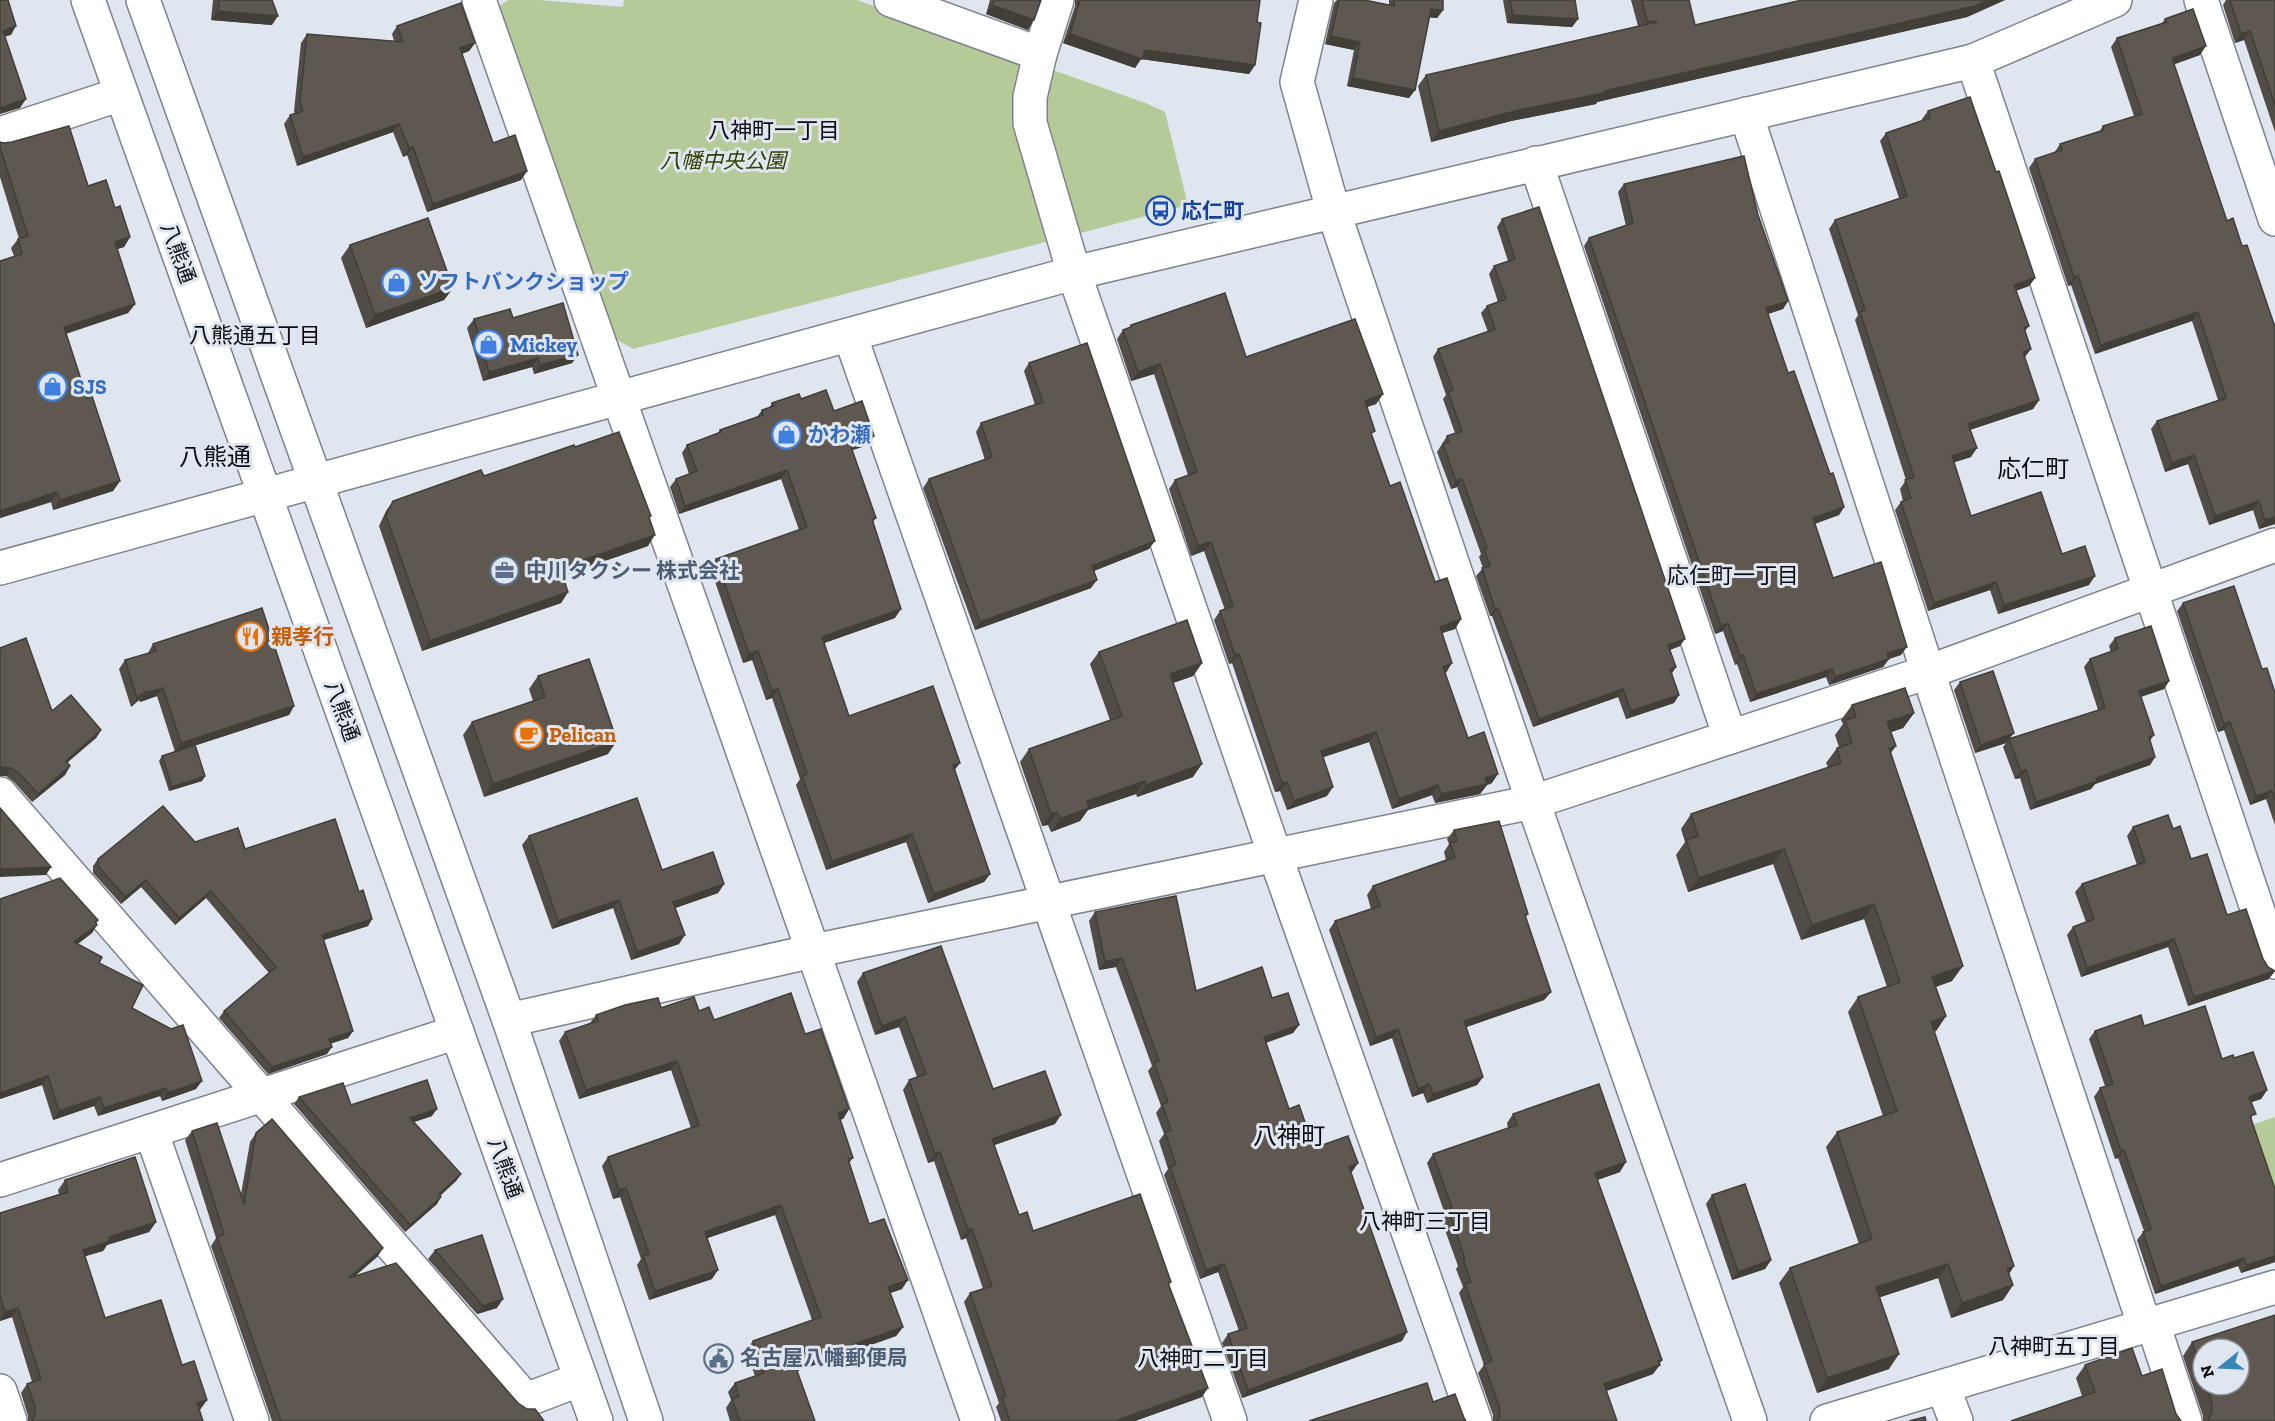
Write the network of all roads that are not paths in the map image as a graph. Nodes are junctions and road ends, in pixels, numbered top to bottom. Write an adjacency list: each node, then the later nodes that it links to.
1 (88, 0): 11 (street, 八熊通)
2 (143, 0): 20 (street)
3 (479, 0): 19 (street)
4 (891, 0): 9 (street)
5 (1058, 0): 9 (street)
6 (1316, 0): 15 (street)
7 (2115, 0): 10 (street)
8 (2201, 0): 16 (street)
9 (1040, 54): 17 (street)
10 (1973, 61): 12 (street); 24 (street)
11 (121, 94): 13 (street); 21 (street, 八熊通)
12 (1746, 114): 14 (street); 25 (street)
13 (0, 134)
14 (1536, 162): 15 (street); 26 (street)
15 (1333, 210): 17 (street); 28 (street)
16 (2275, 219)
17 (1074, 273): 18 (street); 29 (street)
18 (850, 335): 19 (street); 30 (street)
19 (618, 398): 20 (street); 31 (street)
20 (315, 483): 21 (street); 33 (street)
21 (264, 494): 23 (street); 34 (street, 八熊通)
22 (2275, 546): 24 (street)
23 (0, 568)
24 (2151, 591): 25 (street); 32 (street)
25 (1928, 672): 26 (street); 39 (street)
26 (1730, 737): 28 (street)
27 (0, 794): 35 (street)
28 (1533, 802): 29 (street); 50 (street)
29 (1275, 855): 30 (street); 49 (street)
30 (1048, 902): 31 (street); 48 (street)
31 (813, 951): 33 (street); 47 (street)
32 (2275, 962)
33 (508, 1020): 46 (street)
34 (457, 1032): 35 (street); 40 (street, 八熊通)
35 (263, 1095): 36 (street); 40 (street)
36 (151, 1131): 37 (street); 44 (street)
37 (0, 1180)
38 (2275, 1287): 39 (street)
39 (2149, 1326): 41 (street); 53 (street)
40 (581, 1379): 45 (street, 八熊通)
41 (1943, 1387): 51 (street); 52 (street)
42 (0, 1391): 43 (street)
43 (10, 1421)
44 (252, 1421)
45 (596, 1421)
46 (646, 1421)
47 (978, 1421)
48 (1230, 1421)
49 (1474, 1421)
50 (1750, 1421)
51 (1827, 1421)
52 (1956, 1421)
53 (2185, 1421)

